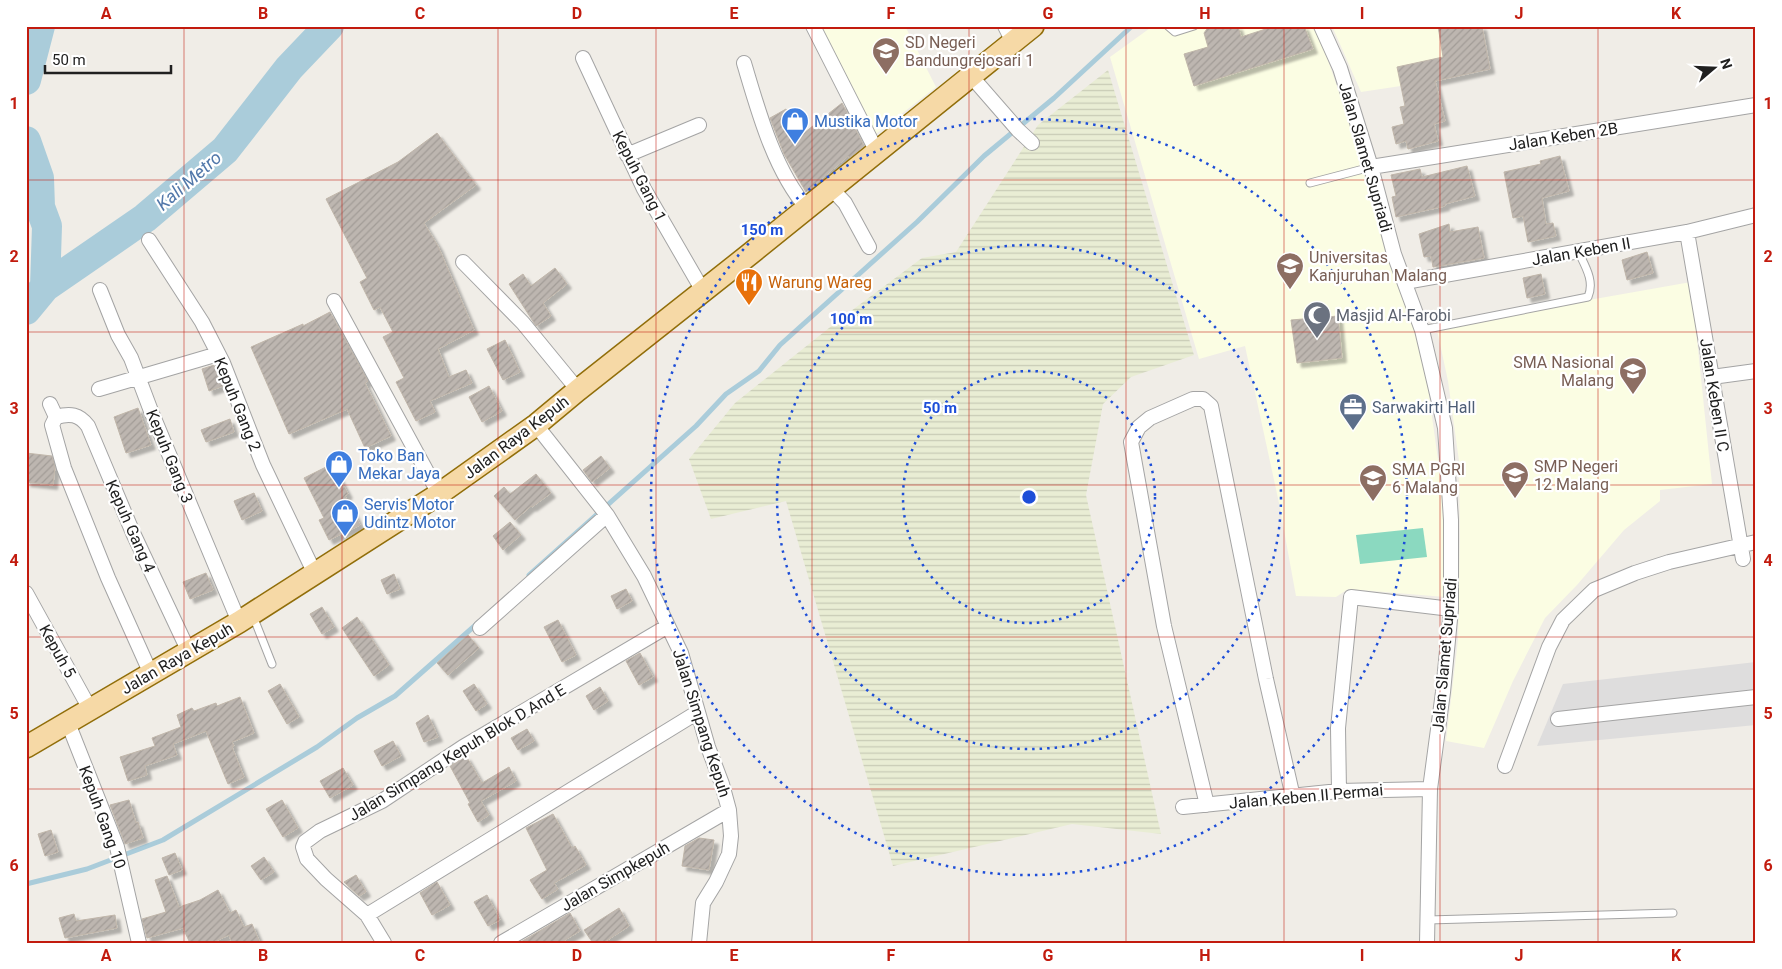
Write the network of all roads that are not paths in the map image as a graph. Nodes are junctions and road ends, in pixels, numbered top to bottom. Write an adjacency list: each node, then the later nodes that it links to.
1 (813, 26): 13 (street)
2 (1033, 26): 6 (main road, Jalan Raya Kepuh)
3 (1168, 26): 4 (lane)
4 (1194, 26)
5 (1321, 26): 15 (street, Jalan Slamet Supriadi)
6 (1009, 34): 9 (main road, Jalan Raya Kepuh)
7 (583, 58): 14 (street, Kepuh Gang 1)
8 (744, 63): 18 (street)
9 (971, 76): 12 (street); 13 (main road, Jalan Raya Kepuh)
10 (1756, 104): 15 (street, Jalan Keben 2B)
11 (699, 125): 14 (street)
12 (1032, 142)
13 (876, 152): 17 (main road, Jalan Raya Kepuh)
14 (627, 155): 27 (street, Kepuh Gang 1)
15 (1371, 167): 16 (lane); 25 (street, Jalan Slamet Supriadi)
16 (1310, 183)
17 (831, 188): 18 (main road, Jalan Raya Kepuh); 22 (street)
18 (807, 208): 27 (main road, Jalan Raya Kepuh)
19 (1756, 214): 20 (street, Jalan Keben II)
20 (1687, 232): 23 (street, Jalan Keben II); 32 (street, Jalan Keben II C)
21 (149, 240): 30 (street, Kepuh Gang 2)
22 (869, 247)
23 (1578, 251): 25 (street, Jalan Keben II); 29 (lane)
24 (463, 262): 35 (street)
25 (1405, 282): 29 (street, Jalan Slamet Supriadi)
26 (100, 290): 33 (street, Kepuh Gang 3)
27 (703, 291): 35 (main road, Jalan Raya Kepuh)
28 (334, 301): 37 (street)
29 (1422, 330): 44 (street, Jalan Slamet Supriadi)
30 (218, 354): 33 (street); 42 (street, Kepuh Gang 2)
31 (1756, 371): 32 (street)
32 (1712, 377): 40 (street, Jalan Keben II C)
33 (139, 378): 34 (street); 45 (street, Kepuh Gang 3)
34 (100, 390)
35 (578, 390): 36 (main road, Jalan Raya Kepuh)
36 (536, 425): 37 (main road, Jalan Raya Kepuh); 38 (street, Jalan Simpang Kepuh)
37 (439, 494): 42 (main road, Jalan Raya Kepuh)
38 (606, 514): 46 (street, Jalan Simpang Kepuh); 47 (street)
39 (1756, 542): 40 (street)
40 (1741, 544): 41 (street, Jalan Keben II C); 57 (street)
41 (1743, 559)
42 (315, 574): 45 (main road, Jalan Raya Kepuh)
43 (28, 601): 52 (street, Kepuh 5)
44 (1451, 609): 58 (street, Jalan Slamet Supriadi); 59 (street)
45 (245, 618): 48 (main road, Jalan Raya Kepuh); 49 (lane)
46 (668, 626): 53 (street, Jalan Simpang Kepuh); 65 (street, Jalan Simpang Kepuh Blok D And E)
47 (480, 628)
48 (189, 652): 50 (main road, Jalan Raya Kepuh); 50 (street, Kepuh Gang 4)
49 (272, 664)
50 (152, 674): 52 (main road, Jalan Raya Kepuh)
51 (1756, 697): 54 (street)
52 (90, 709): 55 (main road, Jalan Raya Kepuh)
53 (698, 712): 63 (street, Jalan Simpang Kepuh); 65 (street)
54 (1558, 719)
55 (68, 723): 56 (main road, Jalan Raya Kepuh); 67 (street, Kepuh Gang 10)
56 (26, 746)
57 (1505, 766)
58 (1430, 789): 59 (street, Jalan Keben II Permai); 66 (street, Jalan Slamet Supriadi)
59 (1339, 791): 60 (street, Jalan Keben II Permai)
60 (1293, 797): 61 (street, Jalan Keben II Permai); 61 (street)
61 (1207, 804): 62 (street, Jalan Keben II Permai)
62 (1183, 807)
63 (730, 810): 69 (street, Jalan Simpkepuh); 70 (street, Jalan Simpang Kepuh)
64 (1673, 913): 66 (lane)
65 (367, 915): 68 (street)
66 (1428, 920): 71 (street, Jalan Slamet Supriadi)
67 (139, 943)
68 (384, 943)
69 (501, 943)
70 (699, 943)
71 (1427, 943)

